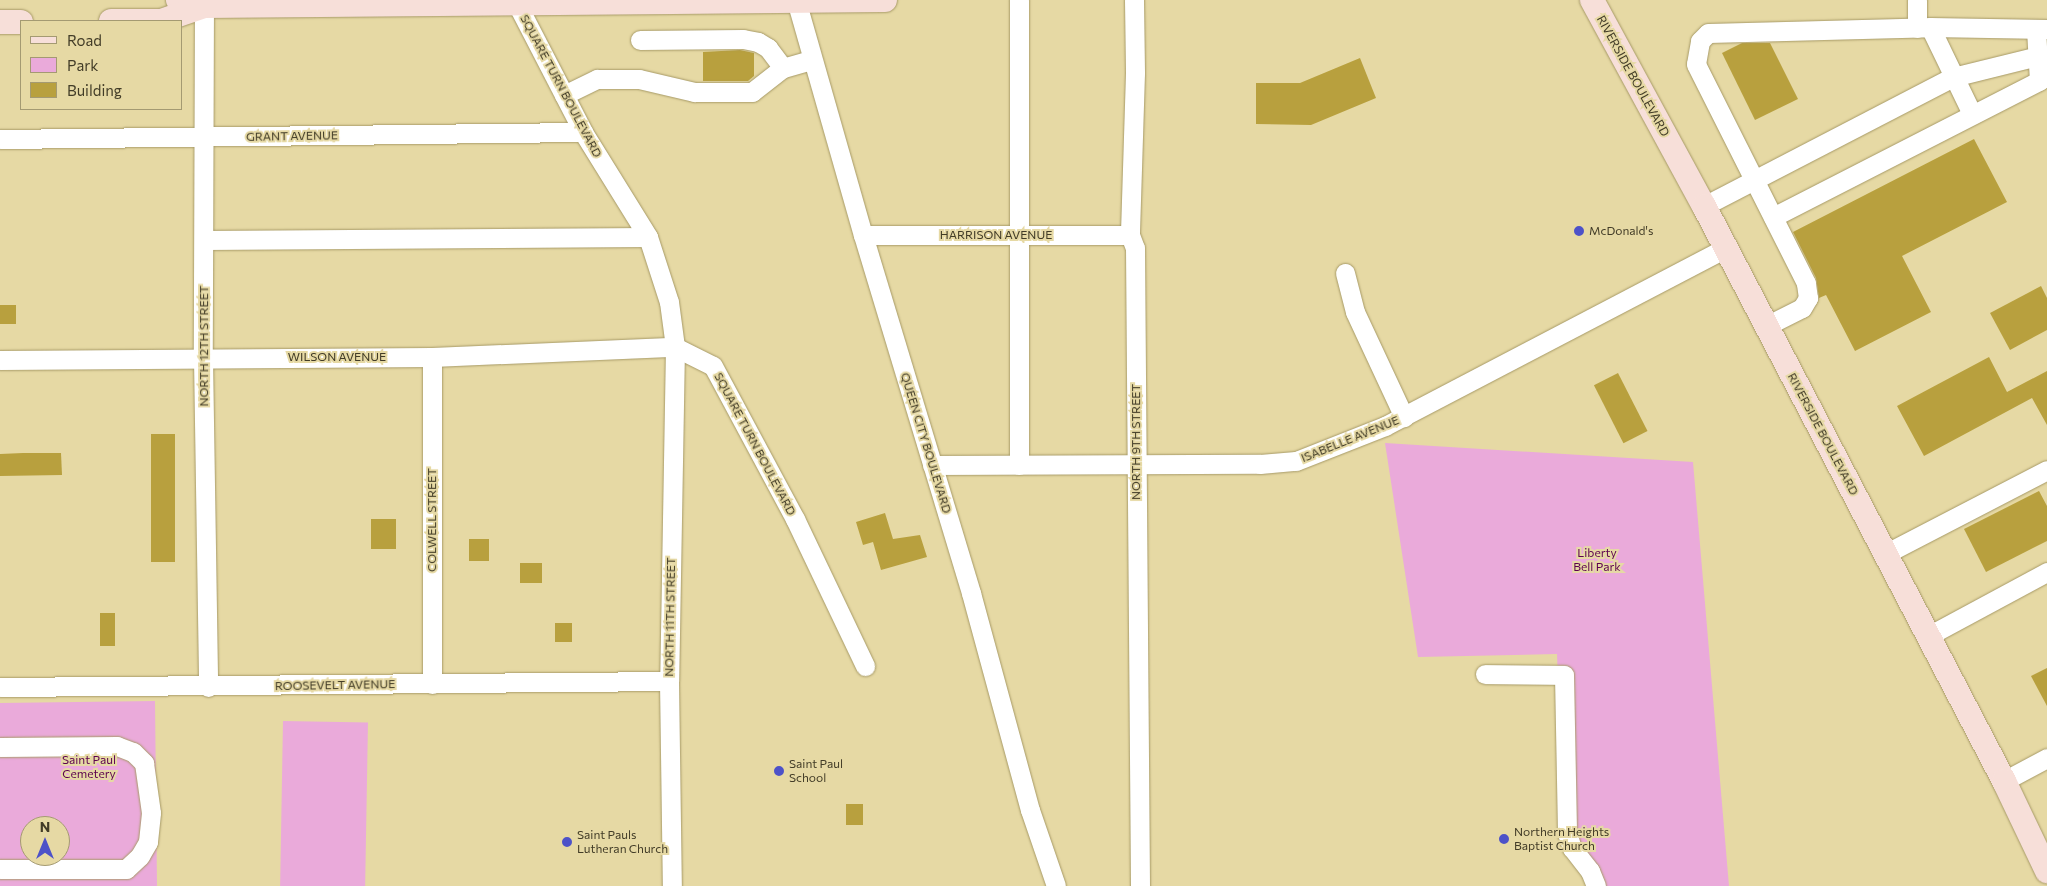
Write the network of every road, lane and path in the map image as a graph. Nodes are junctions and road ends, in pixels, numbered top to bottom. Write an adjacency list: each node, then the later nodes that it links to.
1 (178, 0): 9 (main road)
2 (796, 0): 3 (main road); 8 (main road); 18 (street, QUEEN CITY BOULEVARD)
3 (885, 0)
4 (1019, 0): 30 (street)
5 (1134, 0): 31 (street, NORTH 9TH STREET)
6 (1592, 0): 27 (main road, RIVERSIDE BOULEVARD)
7 (1917, 0): 14 (street)
8 (516, 1): 10 (main road); 21 (street, SQUARE TURN BOULEVARD)
9 (204, 3): 10 (main road); 11 (main road); 24 (street, NORTH 12TH STREET)
10 (356, 3)
11 (163, 20)
12 (0, 22): 13 (main road)
13 (20, 22)
14 (1924, 28): 15 (street); 20 (street); 26 (street)
15 (2041, 29): 17 (street)
16 (640, 40): 19 (street)
17 (2038, 56): 20 (street); 22 (street)
18 (811, 60): 19 (street); 29 (street, QUEEN CITY BOULEVARD)
19 (783, 68): 21 (street)
20 (1953, 77): 22 (street); 26 (street)
21 (564, 95): 23 (street, SQUARE TURN BOULEVARD)
22 (1972, 114): 28 (street)
23 (583, 132): 24 (street, GRANT AVENUE); 32 (street, SQUARE TURN BOULEVARD)
24 (204, 137): 25 (street, GRANT AVENUE); 33 (street, NORTH 12TH STREET)
25 (0, 139)
26 (1755, 181): 27 (street); 28 (street)
27 (1704, 206): 34 (main road, RIVERSIDE BOULEVARD)
28 (1773, 218): 36 (street)
29 (862, 235): 30 (street, HARRISON AVENUE); 43 (street, QUEEN CITY BOULEVARD)
30 (1022, 235): 31 (street, HARRISON AVENUE); 44 (street)
31 (1130, 235): 42 (street, NORTH 9TH STREET)
32 (648, 237): 33 (street); 37 (street, SQUARE TURN BOULEVARD)
33 (204, 240): 39 (street, NORTH 12TH STREET)
34 (1726, 248): 36 (main road, RIVERSIDE BOULEVARD); 41 (street, ISABELLE AVENUE)
35 (1345, 273): 41 (street)
36 (1766, 326): 46 (main road, RIVERSIDE BOULEVARD)
37 (675, 347): 38 (street, WILSON AVENUE); 49 (street, SQUARE TURN BOULEVARD); 51 (street, NORTH 11TH STREET)
38 (432, 357): 39 (street, WILSON AVENUE); 52 (street, COLWELL STREET)
39 (203, 358): 40 (street, WILSON AVENUE); 54 (street, NORTH 12TH STREET)
40 (0, 360)
41 (1404, 416): 42 (street, ISABELLE AVENUE)
42 (1137, 464): 44 (street, ISABELLE AVENUE); 62 (street, NORTH 9TH STREET)
43 (932, 465): 44 (street, ISABELLE AVENUE); 61 (street, QUEEN CITY BOULEVARD)
44 (1019, 465)
45 (2047, 470): 46 (street)
46 (1885, 554): 48 (main road, RIVERSIDE BOULEVARD)
47 (2047, 572): 48 (street)
48 (1928, 636): 57 (main road, RIVERSIDE BOULEVARD)
49 (865, 666)
50 (1485, 674): 63 (street)
51 (669, 680): 52 (street, ROOSEVELT AVENUE); 60 (street, NORTH 11TH STREET)
52 (432, 684): 54 (street, ROOSEVELT AVENUE)
53 (0, 687): 54 (street, ROOSEVELT AVENUE)
54 (208, 687)
55 (0, 747): 58 (street)
56 (2047, 758): 57 (street)
57 (2004, 781): 59 (main road, RIVERSIDE BOULEVARD)
58 (0, 869)
59 (2047, 871)
60 (672, 886)
61 (1056, 886)
62 (1140, 886)
63 (1596, 886)

